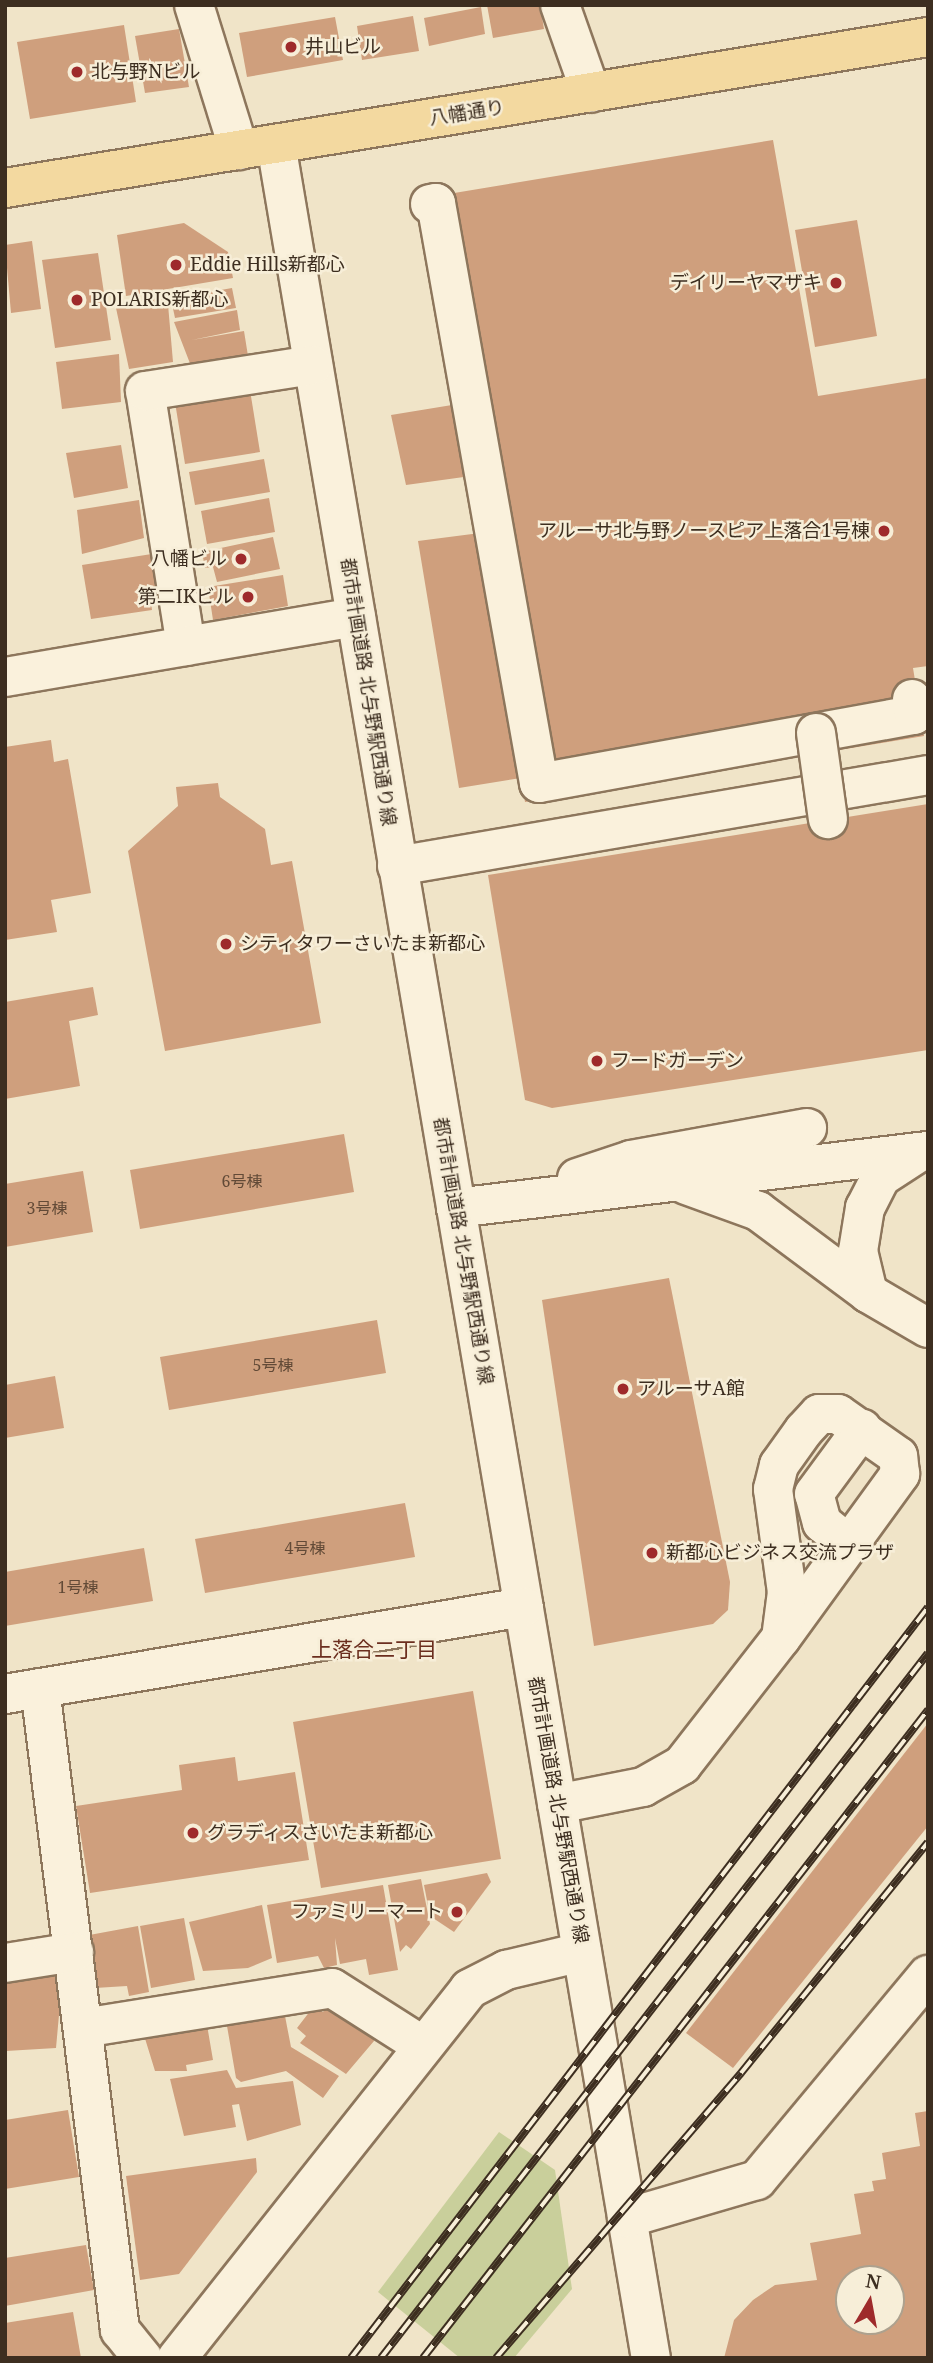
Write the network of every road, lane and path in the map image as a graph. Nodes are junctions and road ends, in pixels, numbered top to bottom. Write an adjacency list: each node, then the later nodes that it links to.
1 (194, 5): 6 (street)
2 (560, 5): 4 (street)
3 (928, 37): 4 (main road, 八幡通り)
4 (592, 93): 5 (main road, 八幡通り)
5 (276, 144): 6 (main road, 八幡通り); 9 (street, 都市計画道路 北与野駅西通り線)
6 (239, 150): 7 (main road, 八幡通り)
7 (5, 188)
8 (430, 204): 14 (street)
9 (313, 365): 10 (street, 都市計画道路 北与野駅西通り線); 11 (street)
10 (356, 617): 11 (street); 17 (street, 都市計画道路 北与野駅西通り線)
11 (186, 646): 12 (street)
12 (5, 677)
13 (912, 699): 14 (street)
14 (816, 733): 16 (street, bridge)
15 (928, 775): 17 (street)
16 (828, 819)
17 (397, 866): 22 (street, 都市計画道路 北与野駅西通り線)
18 (807, 1128): 21 (street)
19 (924, 1151): 20 (street); 23 (street)
20 (677, 1182): 21 (street); 23 (street)
21 (518, 1198): 22 (street)
22 (456, 1208): 27 (street, 都市計画道路 北与野駅西通り線)
23 (868, 1293): 24 (street)
24 (928, 1328)
25 (862, 1429): 26 (street); 26 (street); 28 (street)
26 (847, 1543): 28 (street)
27 (524, 1607): 29 (street); 30 (street, 都市計画道路 北与野駅西通り線)
28 (781, 1639): 30 (street)
29 (22, 1691): 31 (street)
30 (557, 1804): 32 (street, 都市計画道路 北与野駅西通り線)
31 (74, 1952): 33 (street); 36 (street)
32 (582, 1952): 38 (street); 39 (street, 都市計画道路 北与野駅西通り線)
33 (5, 1963)
34 (928, 1975): 37 (street)
35 (928, 2012): 37 (street)
36 (83, 2028): 38 (street); 40 (street)
37 (886, 2028): 39 (street)
38 (423, 2046): 41 (street)
39 (627, 2218): 42 (street, 都市計画道路 北与野駅西通り線)
40 (143, 2358)
41 (177, 2358)
42 (651, 2358)

